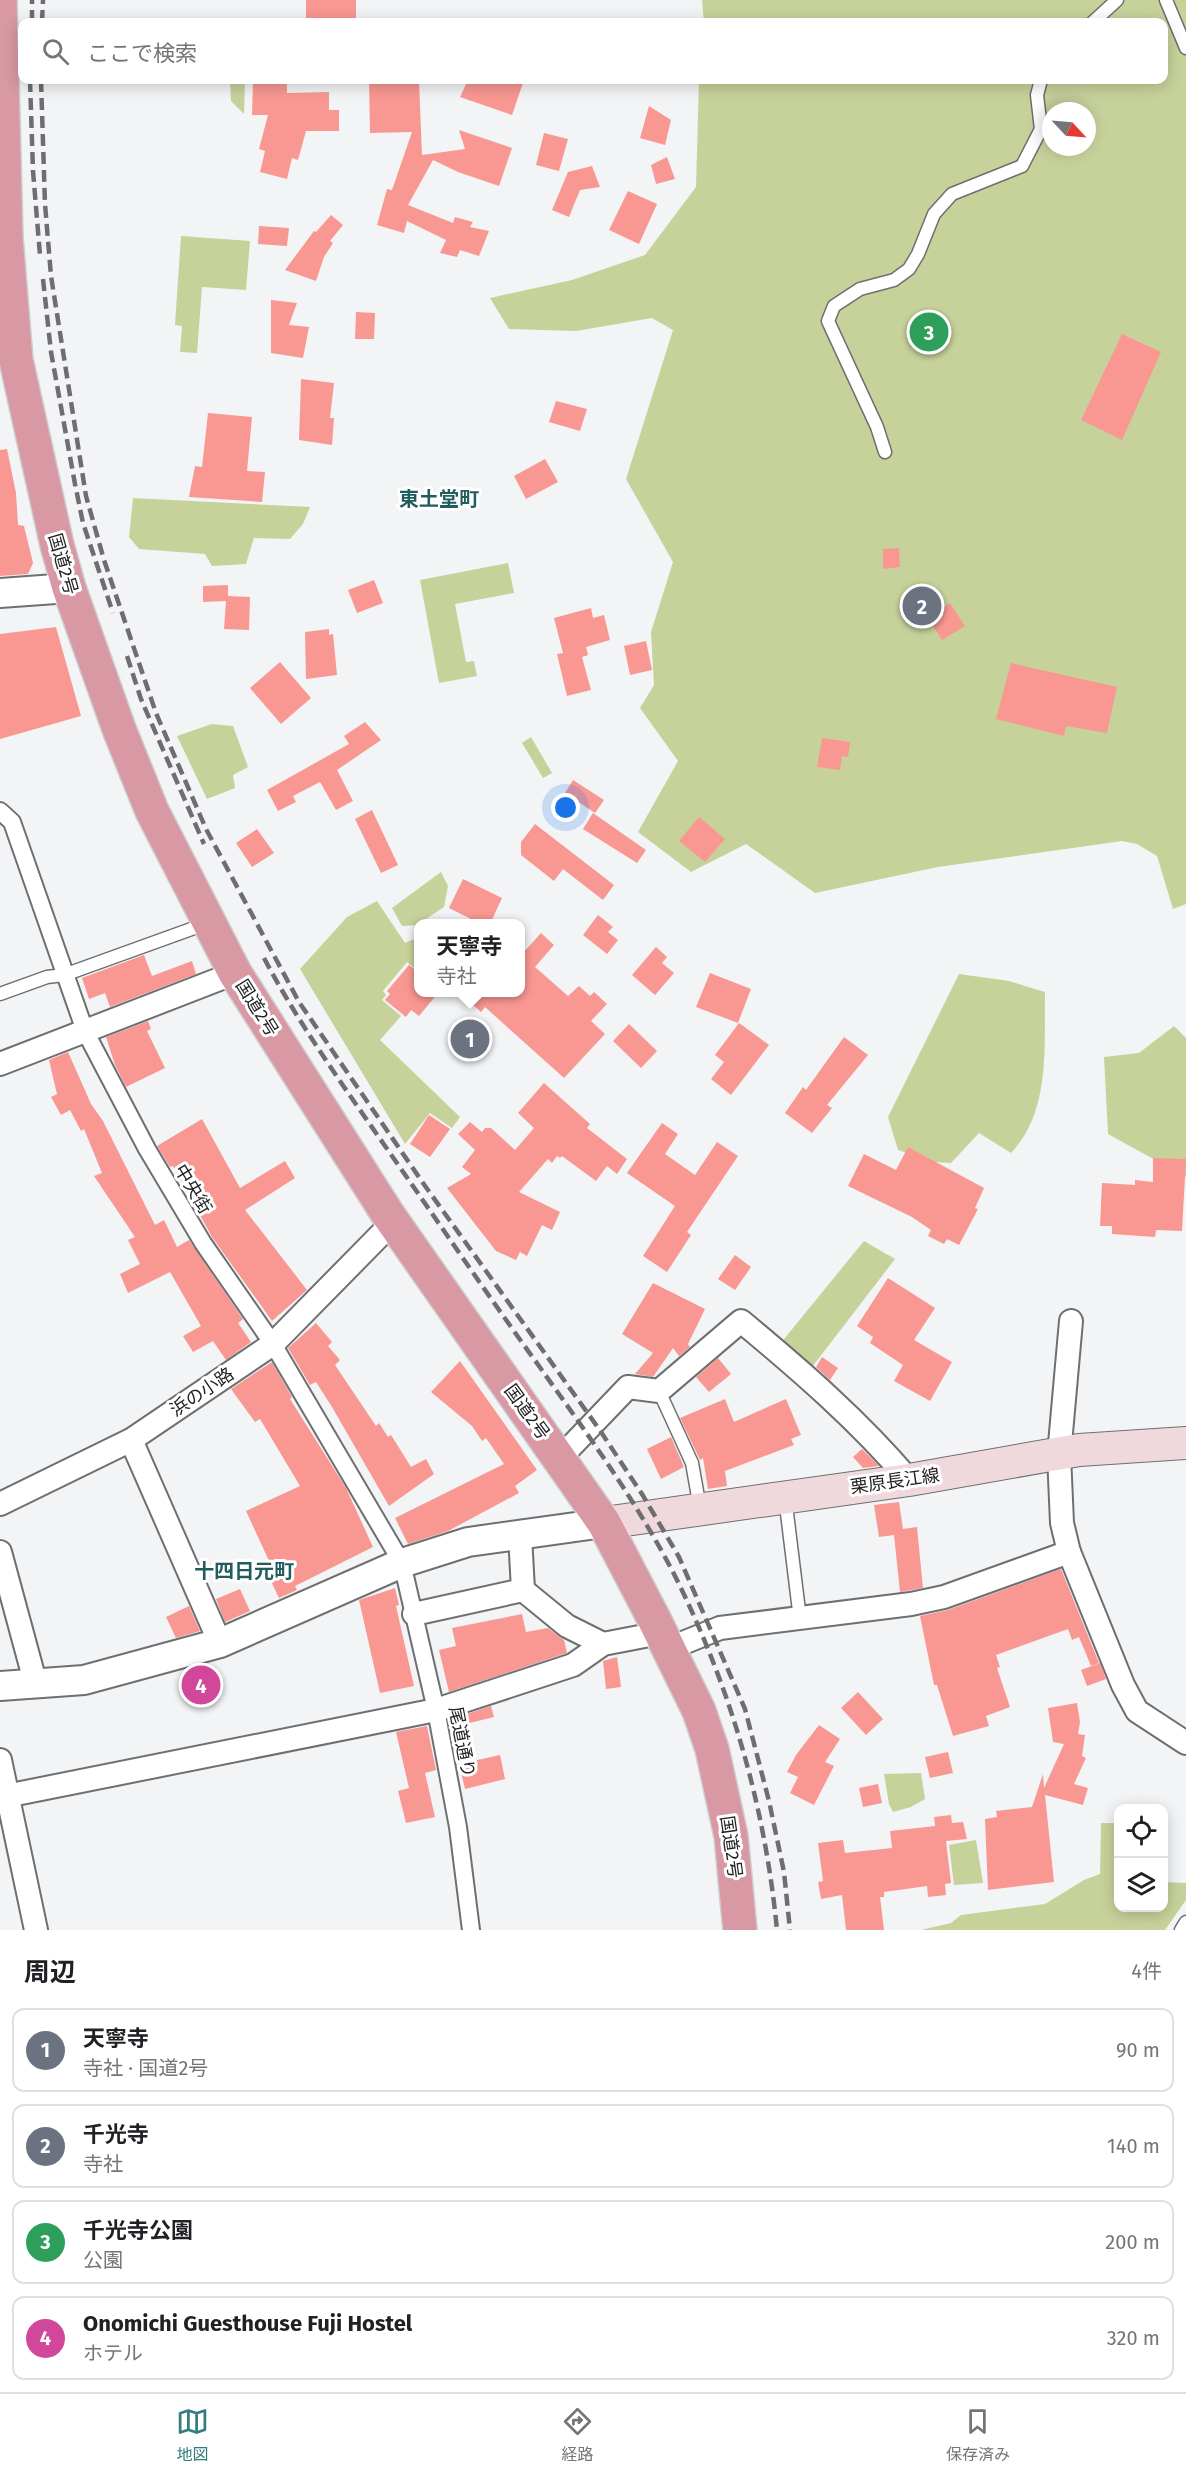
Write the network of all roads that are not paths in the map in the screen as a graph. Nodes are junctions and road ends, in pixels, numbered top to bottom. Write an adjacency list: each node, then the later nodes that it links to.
1 (0, 0): 6 (highway, 国道2号)
2 (1117, 0): 4 (lane)
3 (1166, 0): 5 (lane)
4 (1097, 18)
5 (1186, 48)
6 (0, 77): 8 (highway, 国道2号)
7 (1040, 84): 9 (lane)
8 (8, 359): 10 (highway, 国道2号)
9 (885, 452)
10 (69, 588): 11 (street); 13 (highway, 国道2号)
11 (0, 593)
12 (0, 811): 15 (street, 中央街)
13 (209, 923): 14 (highway, 国道2号); 15 (lane)
14 (235, 973): 17 (street); 19 (highway, 国道2号)
15 (64, 975): 16 (lane); 17 (street, 中央街)
16 (0, 993)
17 (85, 1031): 18 (street); 21 (street, 中央街)
18 (0, 1064)
19 (393, 1222): 21 (street, 浜の小路); 26 (highway, 国道2号)
20 (1071, 1321): 25 (street)
21 (273, 1344): 23 (street, 浜の小路); 35 (street, 中央街)
22 (659, 1391): 26 (street); 27 (street); 30 (lane)
23 (131, 1440): 29 (street, 浜の小路); 40 (street)
24 (1186, 1443): 25 (main road, 栗原長江線)
25 (1059, 1455): 27 (main road, 栗原長江線); 34 (street)
26 (560, 1458): 31 (highway, 国道2号)
27 (909, 1480): 28 (main road, 栗原長江線)
28 (785, 1496): 30 (main road, 栗原長江線); 38 (lane)
29 (0, 1504)
30 (700, 1509): 31 (main road, 栗原長江線)
31 (604, 1523): 32 (street); 39 (highway, 国道2号)
32 (520, 1535): 35 (street); 36 (street)
33 (0, 1552): 42 (street)
34 (1069, 1552): 38 (street); 45 (street)
35 (402, 1563): 37 (street, 尾道通り); 40 (street)
36 (523, 1590): 37 (street); 41 (street)
37 (414, 1614): 44 (street, 尾道通り)
38 (800, 1619): 39 (street)
39 (664, 1640): 41 (street); 51 (highway, 国道2号)
40 (220, 1643): 42 (street)
41 (603, 1644): 44 (street)
42 (36, 1684): 43 (street)
43 (0, 1686)
44 (436, 1710): 47 (street); 50 (street, 尾道通り)
45 (1186, 1743)
46 (0, 1760): 47 (street)
47 (6, 1796): 49 (street)
48 (1186, 1922): 52 (lane)
49 (36, 1930)
50 (471, 1930)
51 (740, 1930)
52 (1181, 1930)

